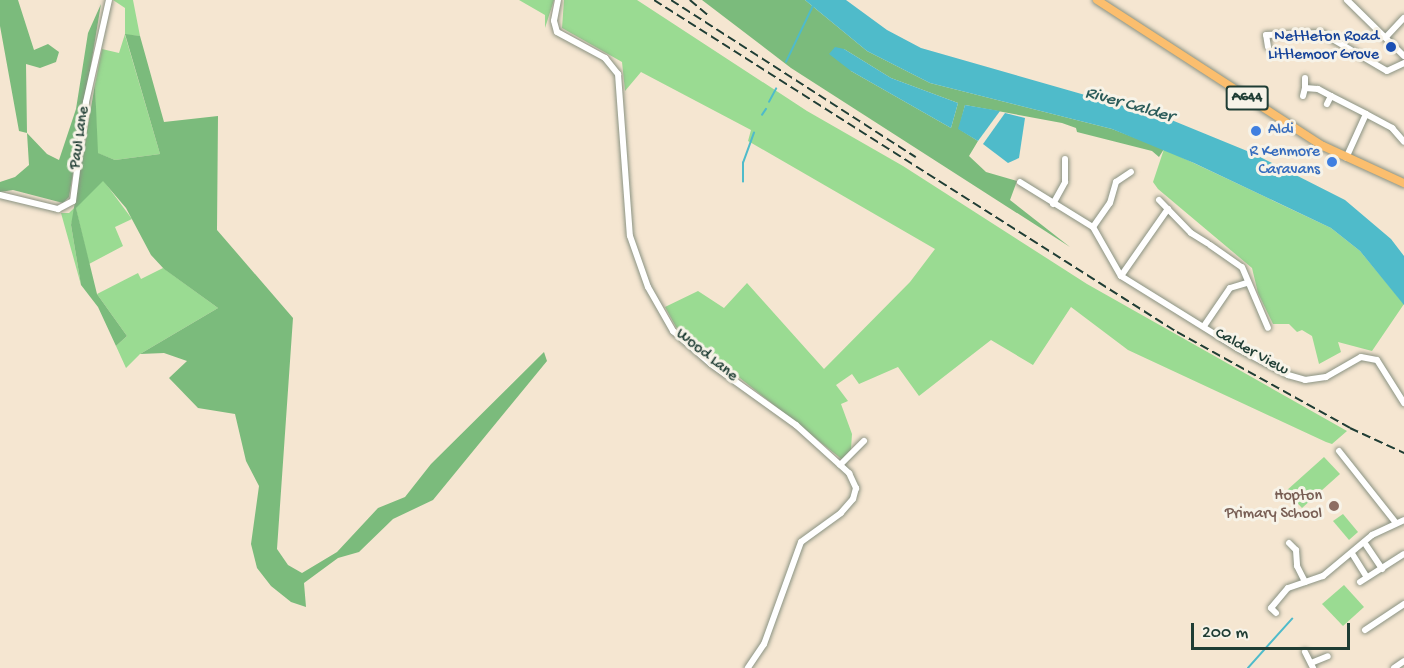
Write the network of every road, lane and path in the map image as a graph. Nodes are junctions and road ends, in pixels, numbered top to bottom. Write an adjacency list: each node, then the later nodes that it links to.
1 (109, 0): 22 (street, Paul Lane)
2 (558, 0): 34 (street, Wood Lane)
3 (1097, 0): 17 (highway, A644)
4 (1350, 1): 6 (street)
5 (1404, 18): 6 (street)
6 (1386, 37): 8 (street)
7 (1268, 47): 9 (street)
8 (1404, 56)
9 (1404, 63)
10 (1305, 78): 11 (street)
11 (1305, 88): 12 (street); 13 (street)
12 (1303, 96)
13 (1330, 96): 14 (street); 15 (street)
14 (1326, 104)
15 (1366, 114): 16 (street); 17 (street)
16 (1404, 142)
17 (1346, 158): 21 (highway, A644)
18 (1065, 159): 24 (street)
19 (1131, 171): 26 (street)
20 (1020, 182): 24 (street)
21 (1404, 183)
22 (0, 195)
23 (1159, 200): 25 (street)
24 (1053, 204): 26 (street)
25 (1168, 209): 27 (street); 28 (street)
26 (1093, 227): 27 (street)
27 (1121, 276): 29 (street, Calder View)
28 (1246, 283): 29 (street); 30 (street)
29 (1204, 326): 31 (street, Calder View)
30 (1268, 328)
31 (1404, 403)
32 (864, 441): 34 (street)
33 (1339, 451): 36 (street)
34 (840, 465): 52 (street, Wood Lane)
35 (1404, 520): 36 (street)
36 (1396, 523): 43 (street)
37 (1289, 543): 43 (street)
38 (1366, 544): 41 (street)
39 (1404, 554): 41 (street)
40 (1353, 555): 42 (street)
41 (1382, 568): 42 (street)
42 (1367, 578): 44 (street)
43 (1305, 582): 46 (street)
44 (1360, 582)
45 (1404, 603): 47 (street)
46 (1276, 613)
47 (1365, 630)
48 (1305, 652): 51 (street)
49 (1328, 656): 51 (street)
50 (1404, 661): 53 (street)
51 (1312, 666)
52 (748, 668)
53 (1394, 668)

